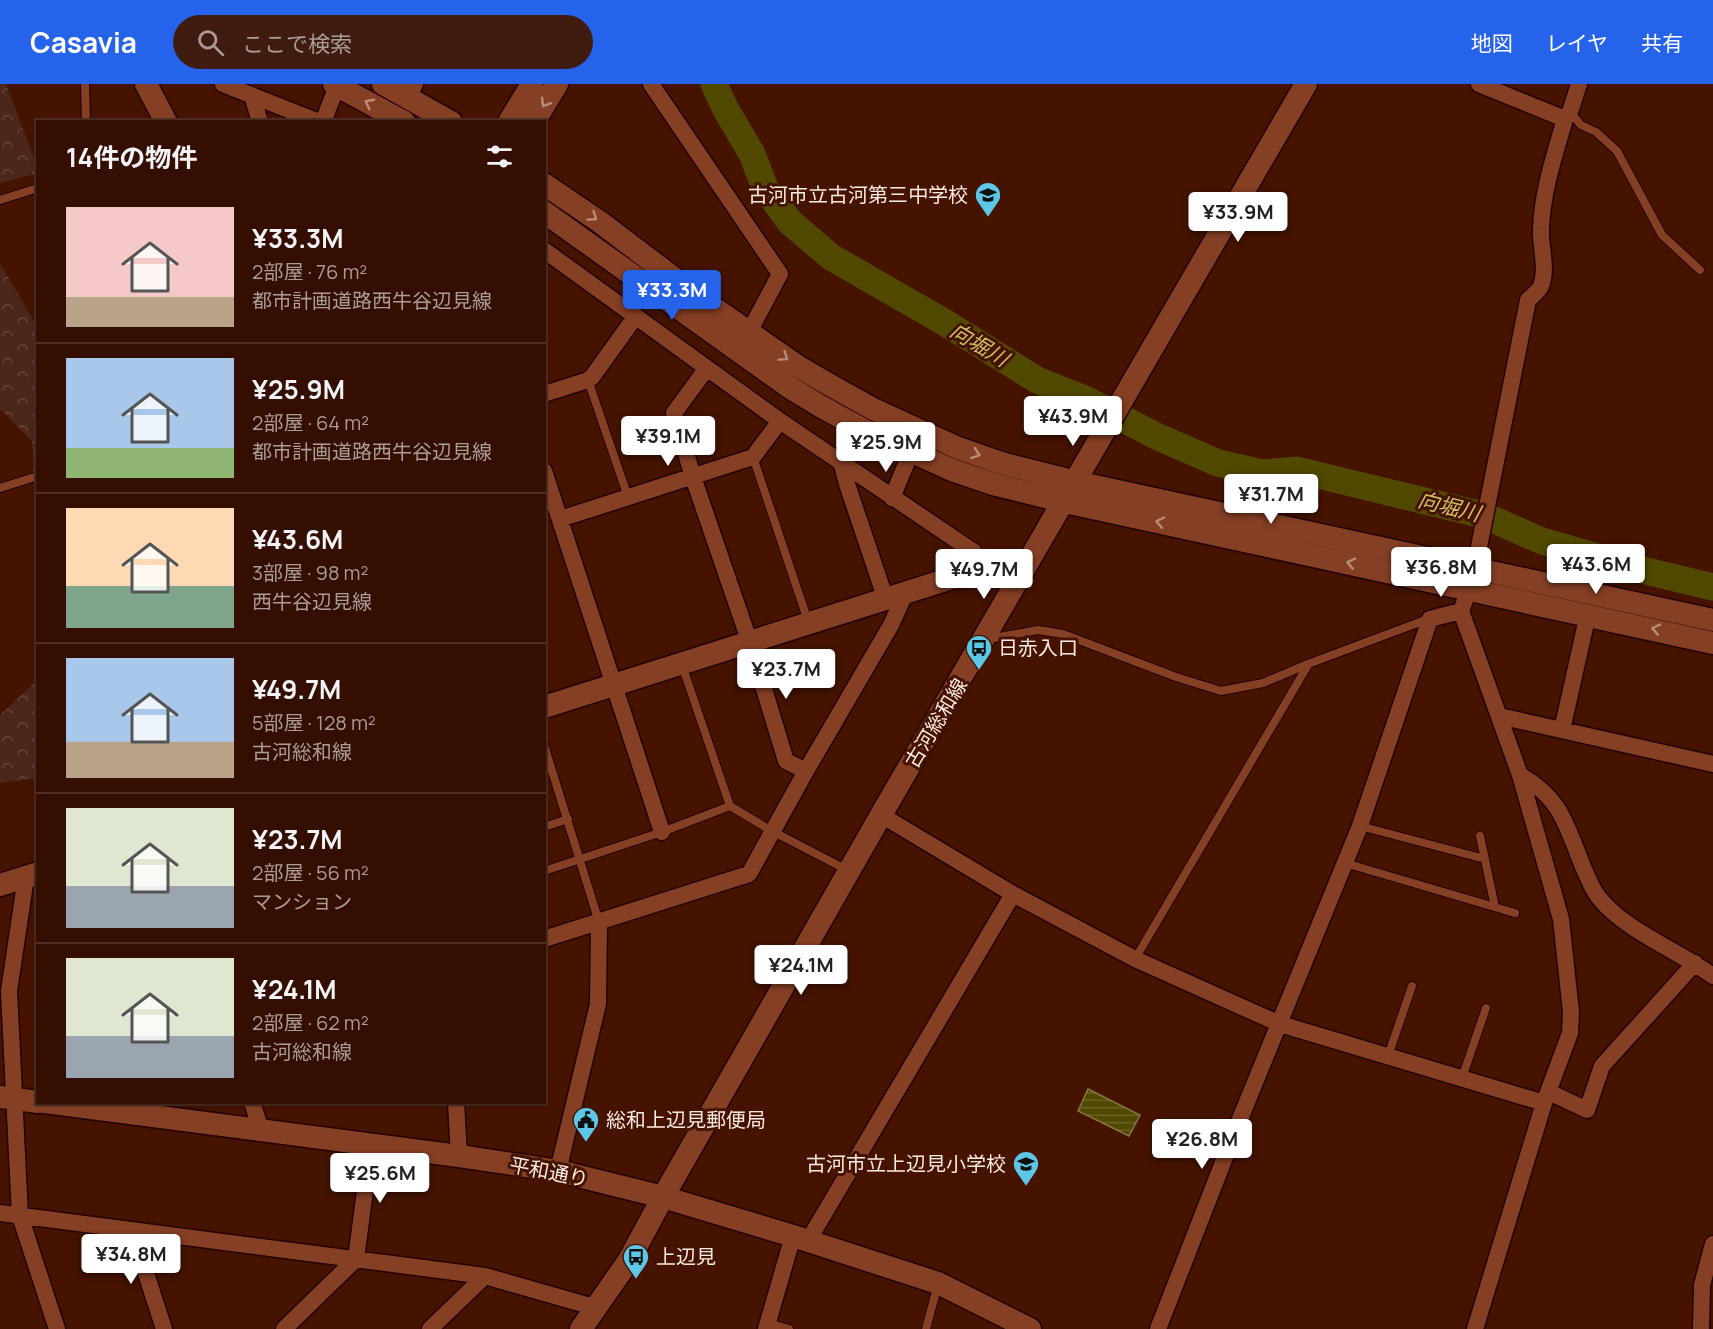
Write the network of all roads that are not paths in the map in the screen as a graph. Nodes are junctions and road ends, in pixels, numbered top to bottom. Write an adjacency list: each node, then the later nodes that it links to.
1 (85, 84): 15 (lane)
2 (146, 84): 16 (street)
3 (223, 84): 13 (street)
4 (383, 84): 12 (street)
5 (532, 84): 22 (street)
6 (557, 84): 23 (street, one-way to 23)
7 (651, 84): 31 (street)
8 (1306, 84): 42 (street, 古河総和線)
9 (1580, 84): 14 (street)
10 (335, 85): 19 (street); 20 (street, one-way to 10)
11 (1489, 86): 14 (street)
12 (412, 91): 21 (street)
13 (252, 95): 17 (street); 18 (street)
14 (1567, 116): 29 (lane); 49 (street)
15 (86, 120)
16 (165, 120)
17 (259, 120)
18 (316, 120)
19 (322, 120)
20 (400, 120)
21 (448, 120)
22 (510, 120)
23 (535, 120)
24 (546, 185): 31 (street, one-way to 31)
25 (36, 189): 26 (lane)
26 (0, 200)
27 (546, 213): 36 (street)
28 (546, 251): 30 (street)
29 (1700, 270)
30 (636, 316): 32 (street); 33 (street)
31 (749, 332): 42 (street, one-way to 42)
32 (707, 368): 35 (street); 41 (street)
33 (588, 380): 34 (street); 44 (lane)
34 (546, 393)
35 (780, 421): 37 (street); 38 (street)
36 (910, 452): 45 (street); 46 (street)
37 (753, 457): 41 (street); 56 (lane)
38 (843, 465): 45 (street); 51 (street)
39 (36, 477): 43 (lane)
40 (546, 477): 47 (street)
41 (693, 477): 44 (street); 58 (street)
42 (1076, 482): 46 (street, 古河総和線); 49 (street)
43 (0, 488)
44 (628, 497): 47 (street)
45 (892, 498): 48 (street)
46 (1065, 502): 49 (street, one-way to 46); 50 (street, 古河総和線)
47 (560, 519): 62 (street)
48 (974, 552)
49 (1474, 569): 52 (street); 53 (street); 55 (street)
50 (1019, 580): 51 (street); 57 (street, 古河総和線)
51 (896, 597): 56 (street); 68 (street)
52 (1461, 611): 54 (street); 64 (street)
53 (1588, 614): 59 (street, one-way to 53); 65 (street)
54 (1430, 619): 61 (lane); 74 (street)
55 (1713, 620)
56 (809, 624): 58 (street)
57 (985, 640): 61 (lane); 71 (street, 古河総和線)
58 (750, 643): 60 (street); 68 (street)
59 (1713, 643)
60 (682, 664): 62 (street); 70 (lane)
61 (1308, 664): 90 (lane)
62 (614, 686): 63 (street); 76 (street)
63 (546, 706)
64 (1499, 716): 65 (street); 69 (street)
65 (1562, 730): 67 (street)
66 (546, 751): 72 (lane)
67 (1713, 764)
68 (806, 771): 75 (street)
69 (1520, 775): 91 (street); 98 (street)
70 (730, 806): 75 (lane); 76 (lane)
71 (881, 815): 82 (street, 古河総和線); 85 (street)
72 (568, 819): 73 (lane); 78 (lane)
73 (546, 826)
74 (1360, 826): 79 (lane); 80 (street)
75 (772, 831): 82 (lane); 88 (street)
76 (662, 832): 78 (lane)
77 (1480, 836): 79 (lane)
78 (581, 859): 81 (lane); 88 (lane)
79 (1485, 859): 86 (lane)
80 (1345, 863): 86 (lane); 95 (street)
81 (546, 870)
82 (849, 871): 108 (street, 古河総和線)
83 (32, 875): 84 (street); 99 (street)
84 (0, 885)
85 (1012, 894): 90 (street); 112 (street)
86 (1496, 907): 87 (lane)
87 (1515, 913)
88 (599, 922): 89 (street); 107 (street)
89 (546, 938)
90 (1136, 959): 95 (street)
91 (1695, 963): 92 (street); 98 (street)
92 (1713, 976)
93 (1412, 986): 96 (lane)
94 (1486, 1008): 97 (lane)
95 (1280, 1024): 96 (street); 128 (street)
96 (1388, 1056): 97 (street)
97 (1462, 1078): 98 (street)
98 (1546, 1097): 129 (street)
99 (7, 1098): 100 (street); 110 (street)
100 (36, 1101)
101 (60, 1104): 104 (street, 平和通り)
102 (253, 1104): 104 (street)
103 (456, 1104): 106 (street)
104 (261, 1131): 105 (street, 平和通り)
105 (371, 1145): 106 (street, 平和通り); 114 (street)
106 (459, 1156): 107 (street, 平和通り)
107 (558, 1171): 108 (street, 平和通り)
108 (663, 1197): 112 (street, 平和通り); 118 (street, 古河総和線)
109 (0, 1213): 110 (street)
110 (20, 1216): 111 (street); 120 (street)
111 (132, 1230): 114 (street); 121 (street)
112 (801, 1239): 116 (street, 平和通り); 119 (street)
113 (1713, 1244): 117 (street)
114 (356, 1259): 115 (street); 122 (street)
115 (485, 1276): 118 (street); 123 (street)
116 (938, 1283): 126 (lane); 127 (street, 平和通り)
117 (1708, 1297): 130 (street)
118 (597, 1308): 124 (street, 古河総和線)
119 (767, 1326): 125 (lane)
120 (57, 1329)
121 (164, 1329)
122 (284, 1329)
123 (430, 1329)
124 (581, 1329)
125 (789, 1329)
126 (926, 1329)
127 (1030, 1329)
128 (1158, 1329)
129 (1475, 1329)
130 (1701, 1329)

